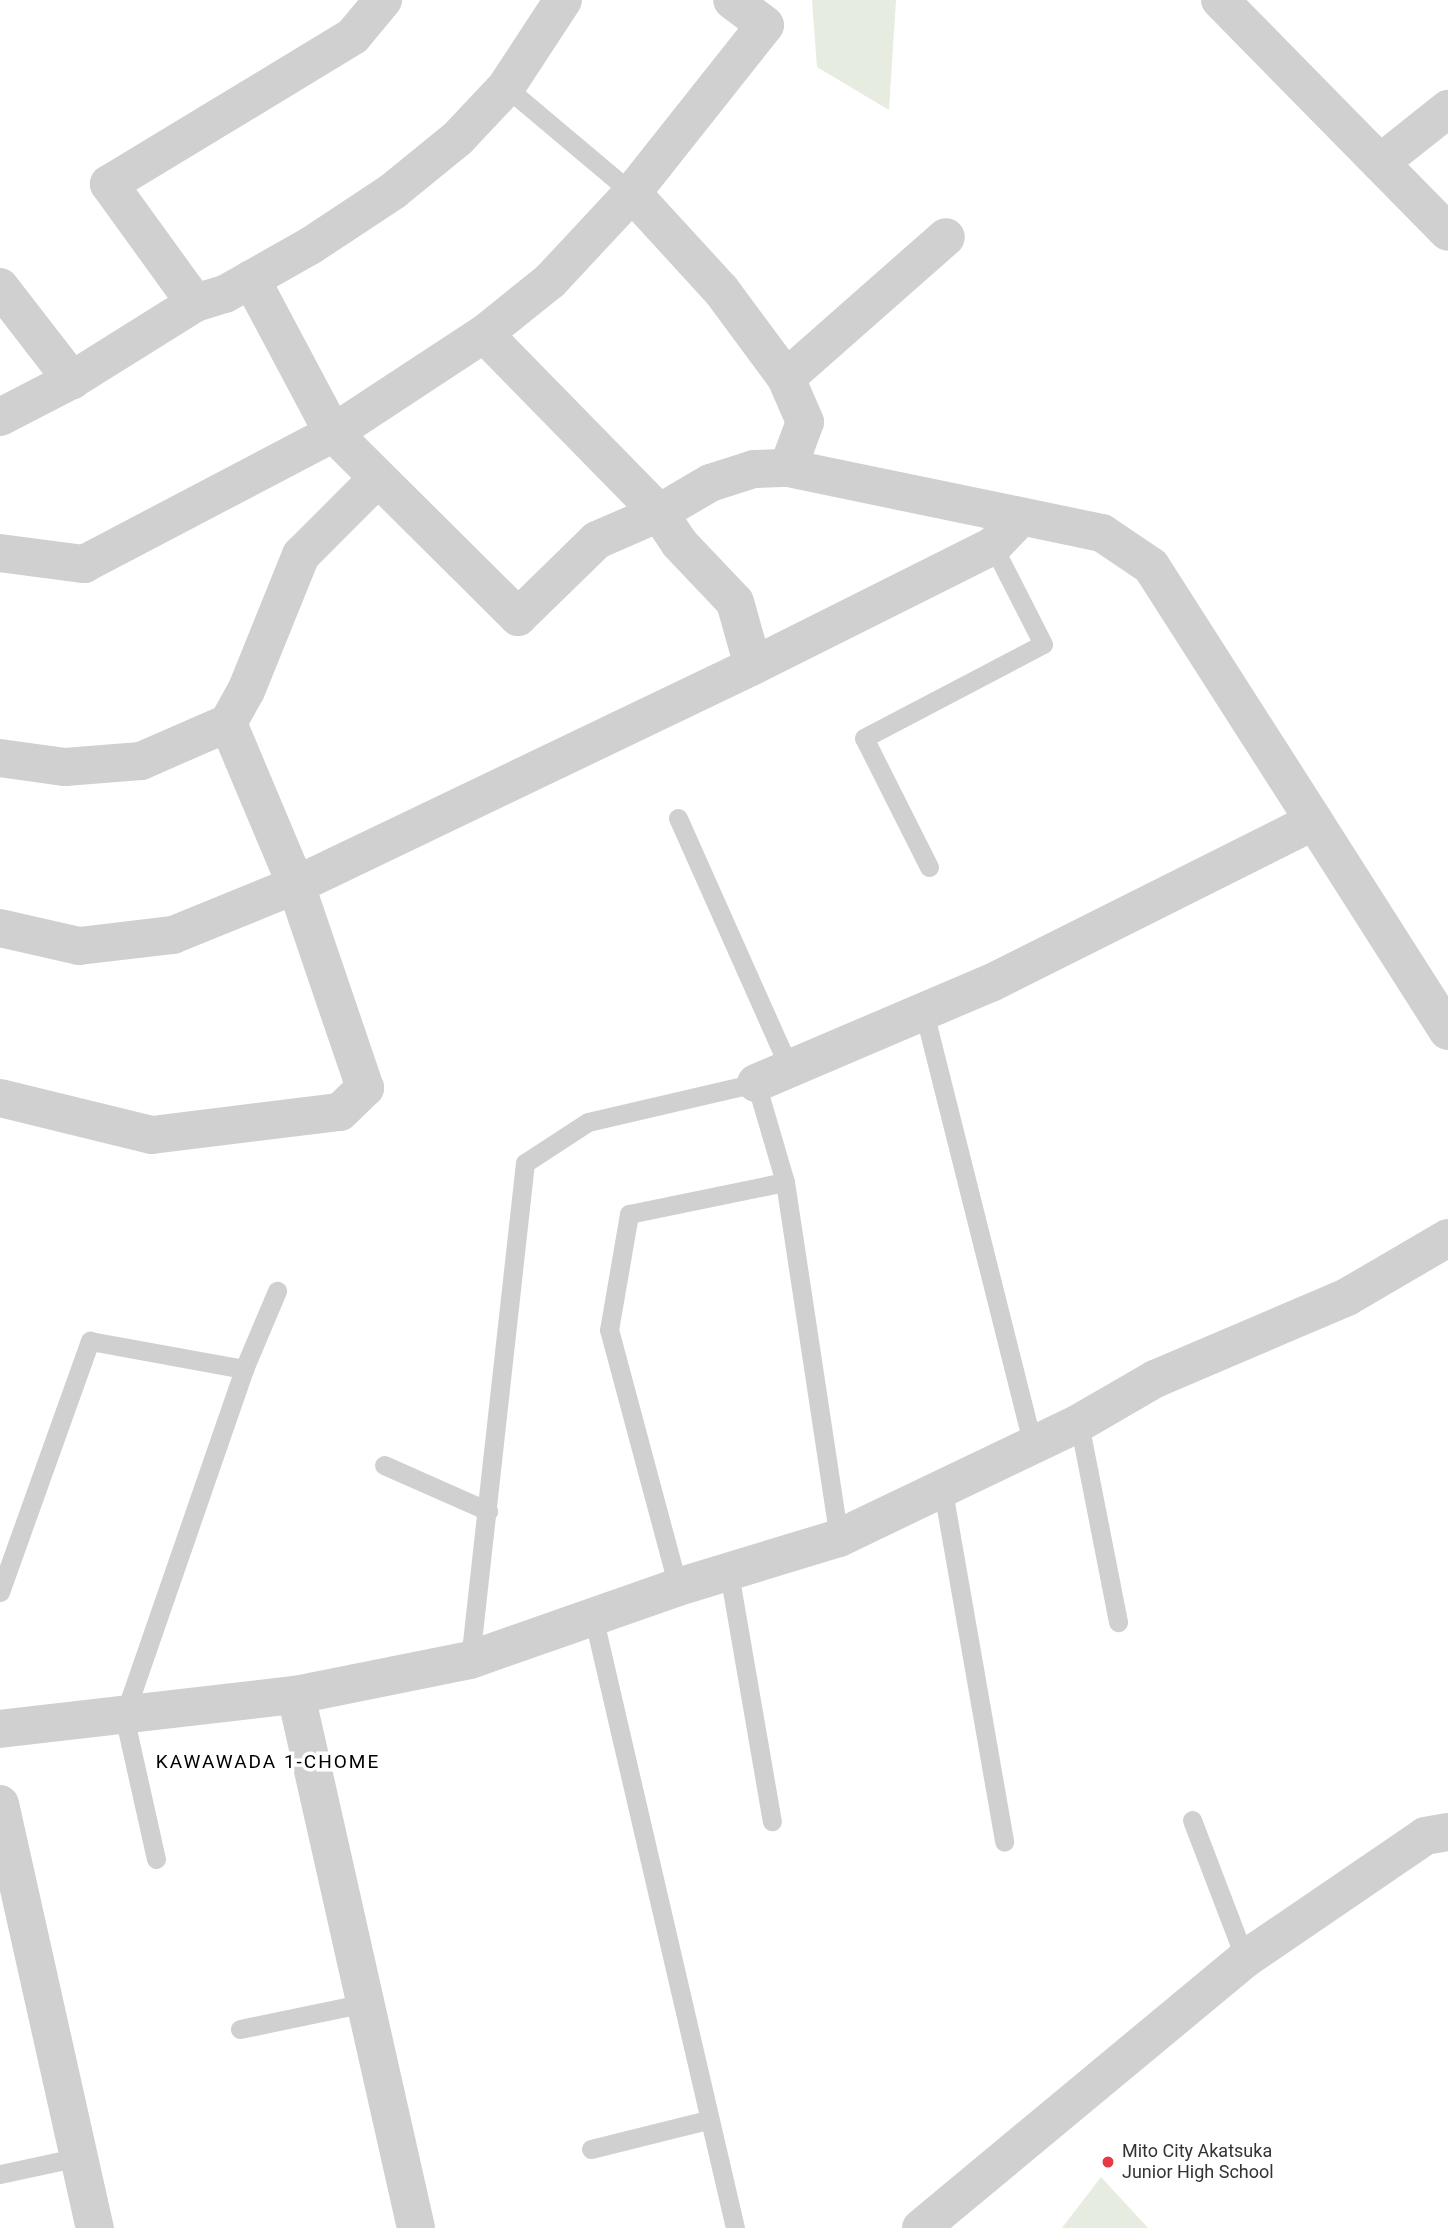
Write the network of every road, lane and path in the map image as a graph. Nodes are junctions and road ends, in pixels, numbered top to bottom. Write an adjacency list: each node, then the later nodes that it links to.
1 (383, 0): 13 (street)
2 (562, 0): 5 (street)
3 (732, 0): 8 (street)
4 (1220, 0): 7 (street)
5 (506, 87): 8 (lane); 11 (street)
6 (1448, 109): 7 (street)
7 (1380, 163): 9 (street)
8 (632, 193): 14 (street); 15 (street)
9 (1448, 232)
10 (946, 237): 15 (street)
11 (251, 279): 13 (street); 18 (street)
12 (0, 287): 16 (street)
13 (195, 303): 16 (street)
14 (484, 334): 18 (street); 21 (street)
15 (786, 378): 19 (street)
16 (72, 380): 17 (street)
17 (0, 417)
18 (333, 433): 20 (street); 24 (street)
19 (788, 468): 21 (street); 22 (street)
20 (376, 480): 21 (street); 26 (street)
21 (659, 513): 25 (street)
22 (1019, 519): 23 (street); 29 (street)
23 (993, 547): 25 (street); 30 (lane)
24 (0, 553)
25 (753, 666): 31 (street)
26 (228, 723): 27 (street); 31 (street)
27 (0, 758)
28 (678, 818): 35 (lane)
29 (1314, 821): 33 (street); 34 (street)
30 (929, 867)
31 (296, 885): 32 (street); 36 (street)
32 (0, 928)
33 (924, 1012): 35 (street); 42 (lane)
34 (1448, 1031)
35 (773, 1076): 37 (lane); 45 (lane)
36 (0, 1098)
37 (785, 1182): 46 (lane); 49 (lane)
38 (1448, 1238): 41 (street)
39 (277, 1291): 40 (lane)
40 (244, 1369): 47 (lane); 55 (lane)
41 (1079, 1423): 42 (street); 52 (lane)
42 (1032, 1442): 44 (street)
43 (384, 1465): 45 (lane)
44 (943, 1491): 46 (street); 61 (lane)
45 (488, 1511): 53 (lane)
46 (839, 1538): 48 (street)
47 (7, 1553): 50 (lane)
48 (729, 1573): 49 (street); 59 (lane)
49 (678, 1587): 51 (street)
50 (0, 1592)
51 (594, 1620): 53 (street); 66 (lane)
52 (1118, 1622)
53 (470, 1660): 54 (street)
54 (296, 1695): 55 (street); 64 (street)
55 (124, 1716): 56 (street); 62 (lane)
56 (0, 1729)
57 (0, 1804): 68 (street)
58 (1192, 1820): 63 (lane)
59 (772, 1821)
60 (1448, 1832): 63 (street)
61 (1004, 1842)
62 (156, 1859)
63 (1245, 1959): 73 (street)
64 (365, 2003): 65 (lane); 71 (street)
65 (240, 2029)
66 (707, 2120): 67 (lane); 72 (lane)
67 (591, 2149)
68 (79, 2157): 69 (lane); 70 (street)
69 (0, 2174)
70 (95, 2228)
71 (416, 2228)
72 (734, 2228)
73 (920, 2228)

